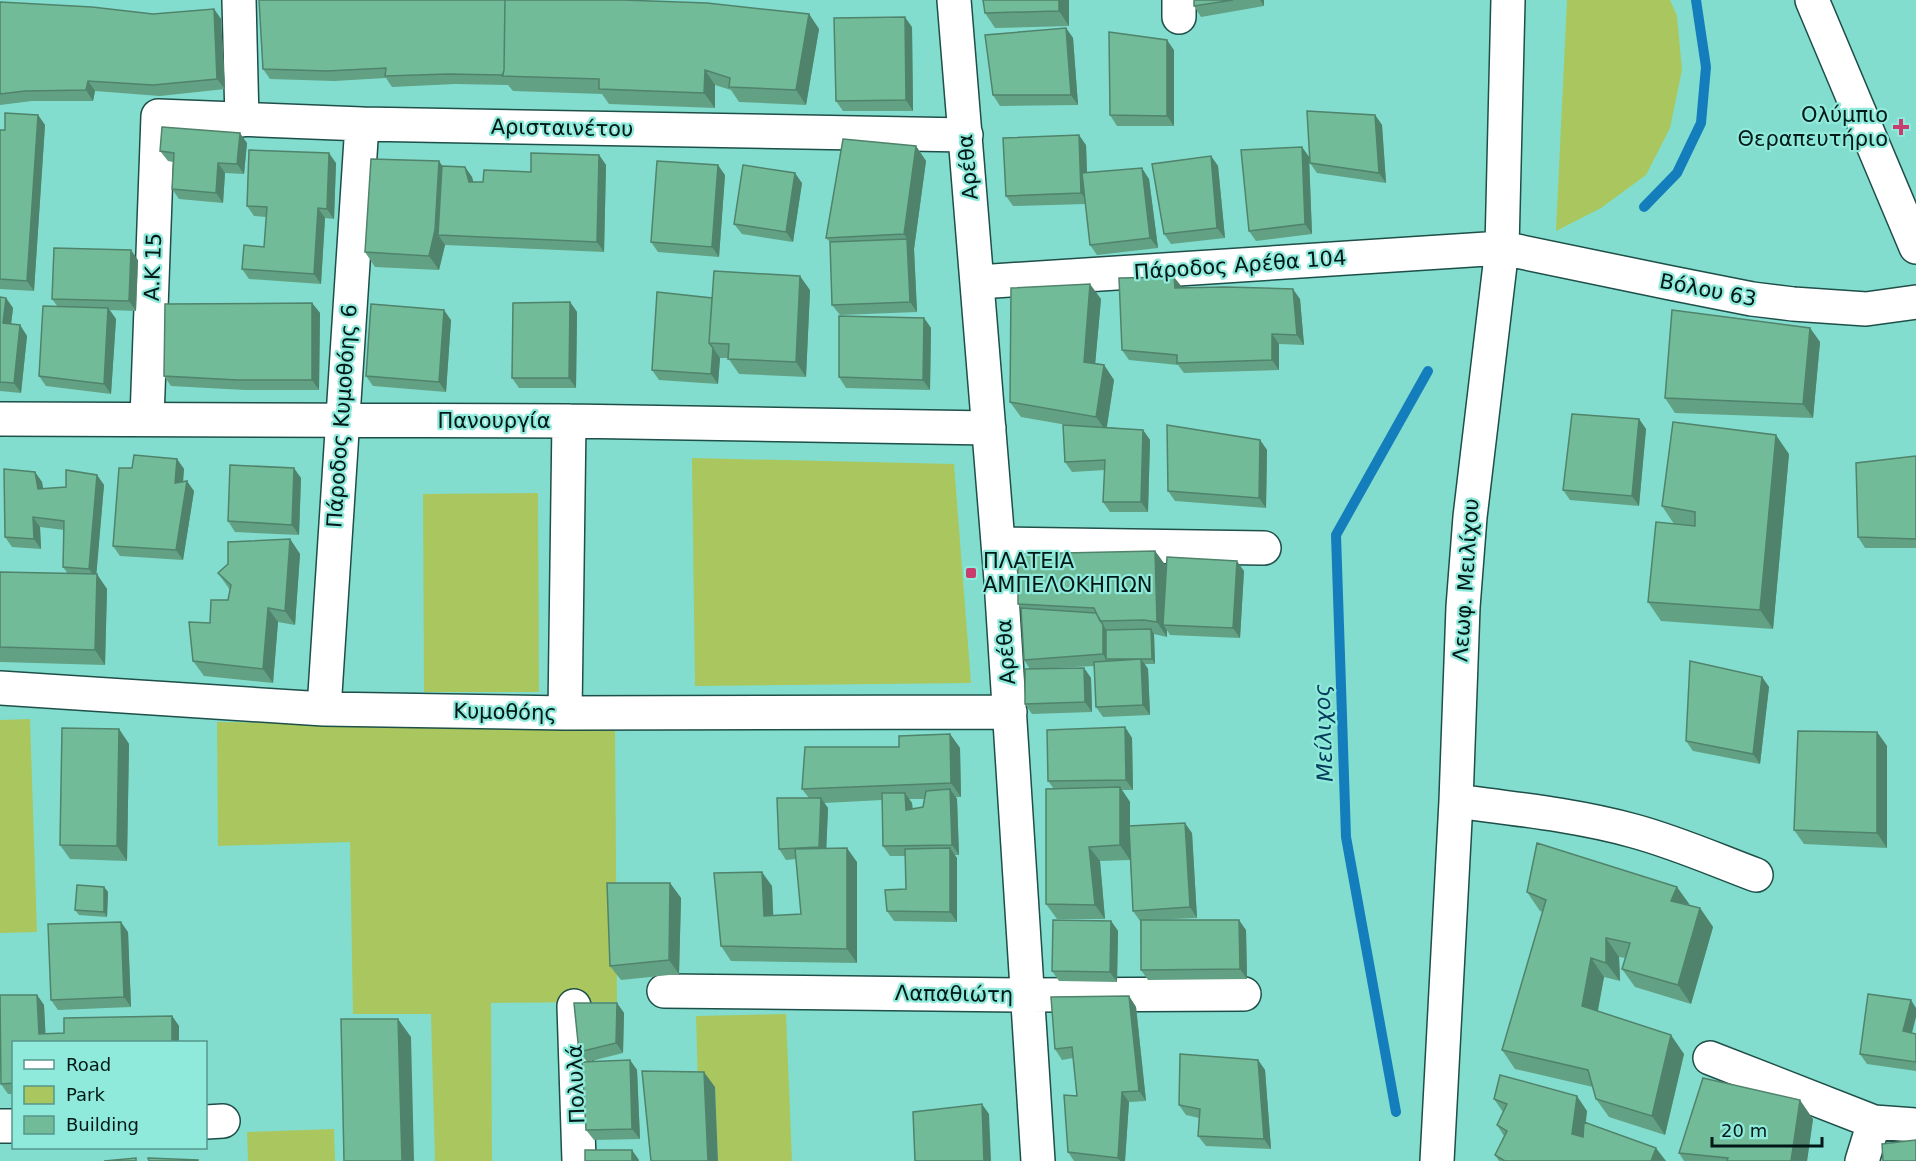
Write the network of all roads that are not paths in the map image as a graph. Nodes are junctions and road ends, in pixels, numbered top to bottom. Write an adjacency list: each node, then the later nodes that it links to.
1 (239, 0): 6 (street)
2 (954, 0): 8 (street, Αρέθα)
3 (1508, 0): 10 (street, Λεωφ. Μειλίχου)
4 (1812, 0): 9 (street)
5 (158, 116): 6 (street, Αρισταινέτου); 13 (street, Α.Κ 15)
6 (242, 120): 7 (street, Αρισταινέτου)
7 (362, 124): 8 (street, Αρισταινέτου); 15 (street, Πάροδος Κυμοθόης 6)
8 (966, 135): 11 (street, Αρέθα)
9 (1916, 247)
10 (1502, 248): 11 (street, Πάροδος Αρέθα 104); 12 (street, Βόλου 63); 24 (street, Λεωφ. Μειλίχου)
11 (978, 282): 17 (street, Αρέθα)
12 (1916, 302)
13 (147, 418): 14 (street, Πανουργία); 15 (street, Πανουργία)
14 (0, 419)
15 (342, 420): 16 (street, Πανουργία); 21 (street, Πάροδος Κυμοθόης 6)
16 (569, 421): 17 (street, Πανουργία); 23 (street)
17 (989, 428): 18 (street, Αρέθα)
18 (998, 544): 19 (street); 22 (street, Αρέθα)
19 (1264, 548)
20 (0, 688): 21 (street, Κυμοθόης)
21 (324, 709): 23 (street, Κυμοθόης)
22 (1010, 712): 23 (street, Κυμοθόης); 27 (street, Αρέθα)
23 (565, 713)
24 (1456, 801): 25 (street); 33 (street, Λεωφ. Μειλίχου)
25 (1756, 874)
26 (664, 991): 27 (street, Λαπαθιώτη)
27 (1029, 994): 28 (street, Λαπαθιώτη); 35 (street, Αρέθα)
28 (1244, 994)
29 (574, 1006): 34 (street, Πολυλά)
30 (1710, 1058): 31 (street)
31 (1874, 1122): 32 (street); 36 (street)
32 (1916, 1125)
33 (1438, 1160)
34 (579, 1161)
35 (1038, 1161)
36 (1862, 1161)

